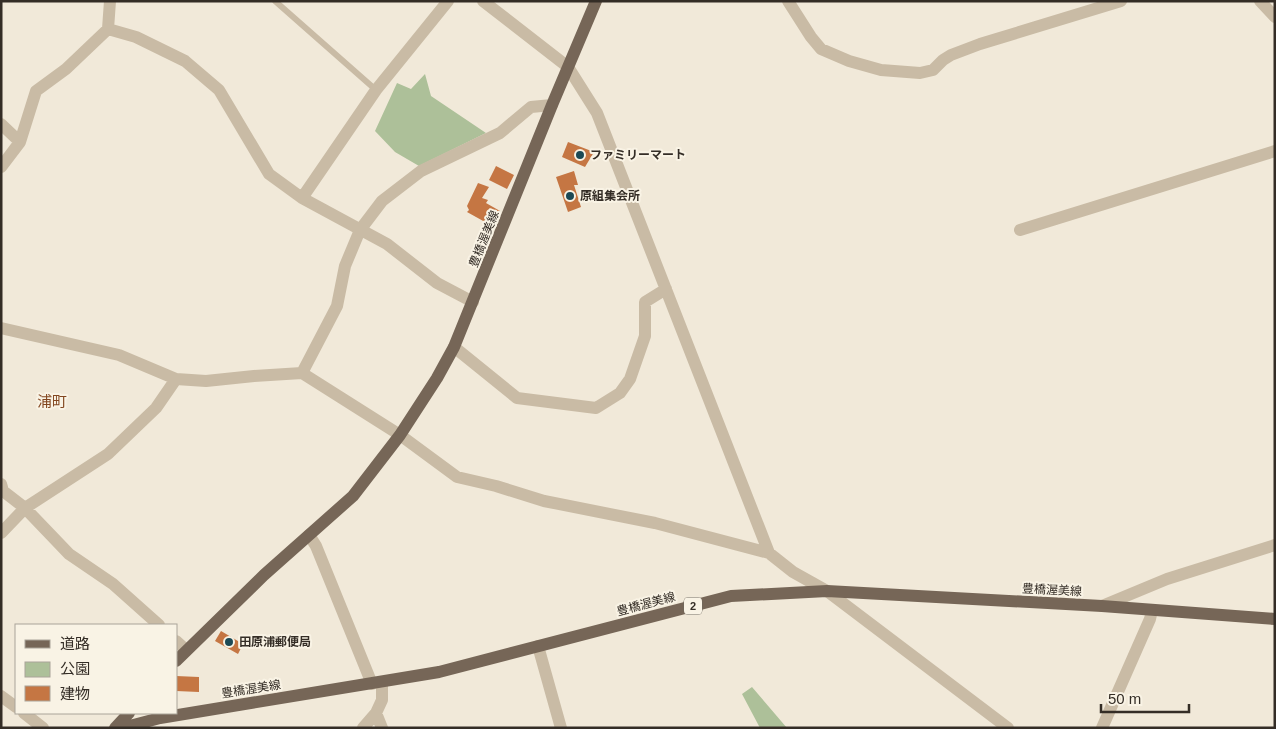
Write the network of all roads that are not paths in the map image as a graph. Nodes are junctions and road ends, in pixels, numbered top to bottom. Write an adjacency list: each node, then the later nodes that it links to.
1 (110, 1): 10 (street)
2 (275, 1): 12 (lane)
3 (448, 1): 12 (street)
4 (483, 1): 11 (street)
5 (596, 1): 11 (main road, 豊橋渥美線)
6 (788, 1): 7 (street)
7 (1121, 1)
8 (1260, 1): 9 (street)
9 (1275, 18)
10 (108, 29): 15 (street); 18 (street)
11 (568, 66): 13 (main road, 豊橋渥美線); 21 (street)
12 (376, 90): 18 (street)
13 (552, 105): 19 (street); 22 (main road, 豊橋渥美線)
14 (1, 124): 15 (street)
15 (20, 142): 17 (street)
16 (1275, 151): 20 (street)
17 (1, 168)
18 (302, 198): 19 (street)
19 (360, 230): 22 (street); 25 (street)
20 (1020, 230)
21 (666, 289): 24 (street); 33 (street)
22 (473, 302): 24 (main road, 豊橋渥美線)
23 (1, 328): 26 (street)
24 (454, 347): 27 (main road, 豊橋渥美線)
25 (302, 373): 26 (street); 27 (street)
26 (176, 379): 29 (street)
27 (400, 435): 31 (main road, 豊橋渥美線); 33 (street)
28 (1, 484): 29 (street)
29 (25, 508): 30 (street); 38 (street)
30 (1, 533)
31 (309, 535): 41 (main road, 豊橋渥美線); 43 (street)
32 (1275, 545): 35 (street)
33 (769, 553): 34 (street)
34 (827, 591): 35 (main road, 豊橋渥美線 / 2); 40 (main road, 豊橋渥美線 / 2); 55 (street)
35 (1102, 606): 36 (main road, 豊橋渥美線 / 2)
36 (1152, 610): 37 (main road, 豊橋渥美線 / 2); 56 (street)
37 (1275, 618)
38 (158, 624)
39 (178, 643): 41 (street)
40 (538, 646): 43 (main road, 豊橋渥美線 / 2); 54 (street)
41 (186, 650): 42 (main road, 豊橋渥美線)
42 (178, 659)
43 (377, 683): 46 (street); 51 (main road, 豊橋渥美線 / 2)
44 (1, 696): 45 (street)
45 (15, 706)
46 (376, 713): 52 (street); 53 (street)
47 (25, 714): 49 (street)
48 (127, 714): 50 (main road)
49 (43, 728)
50 (115, 728)
51 (122, 728)
52 (363, 728)
53 (382, 728)
54 (561, 728)
55 (1008, 728)
56 (1102, 728)

